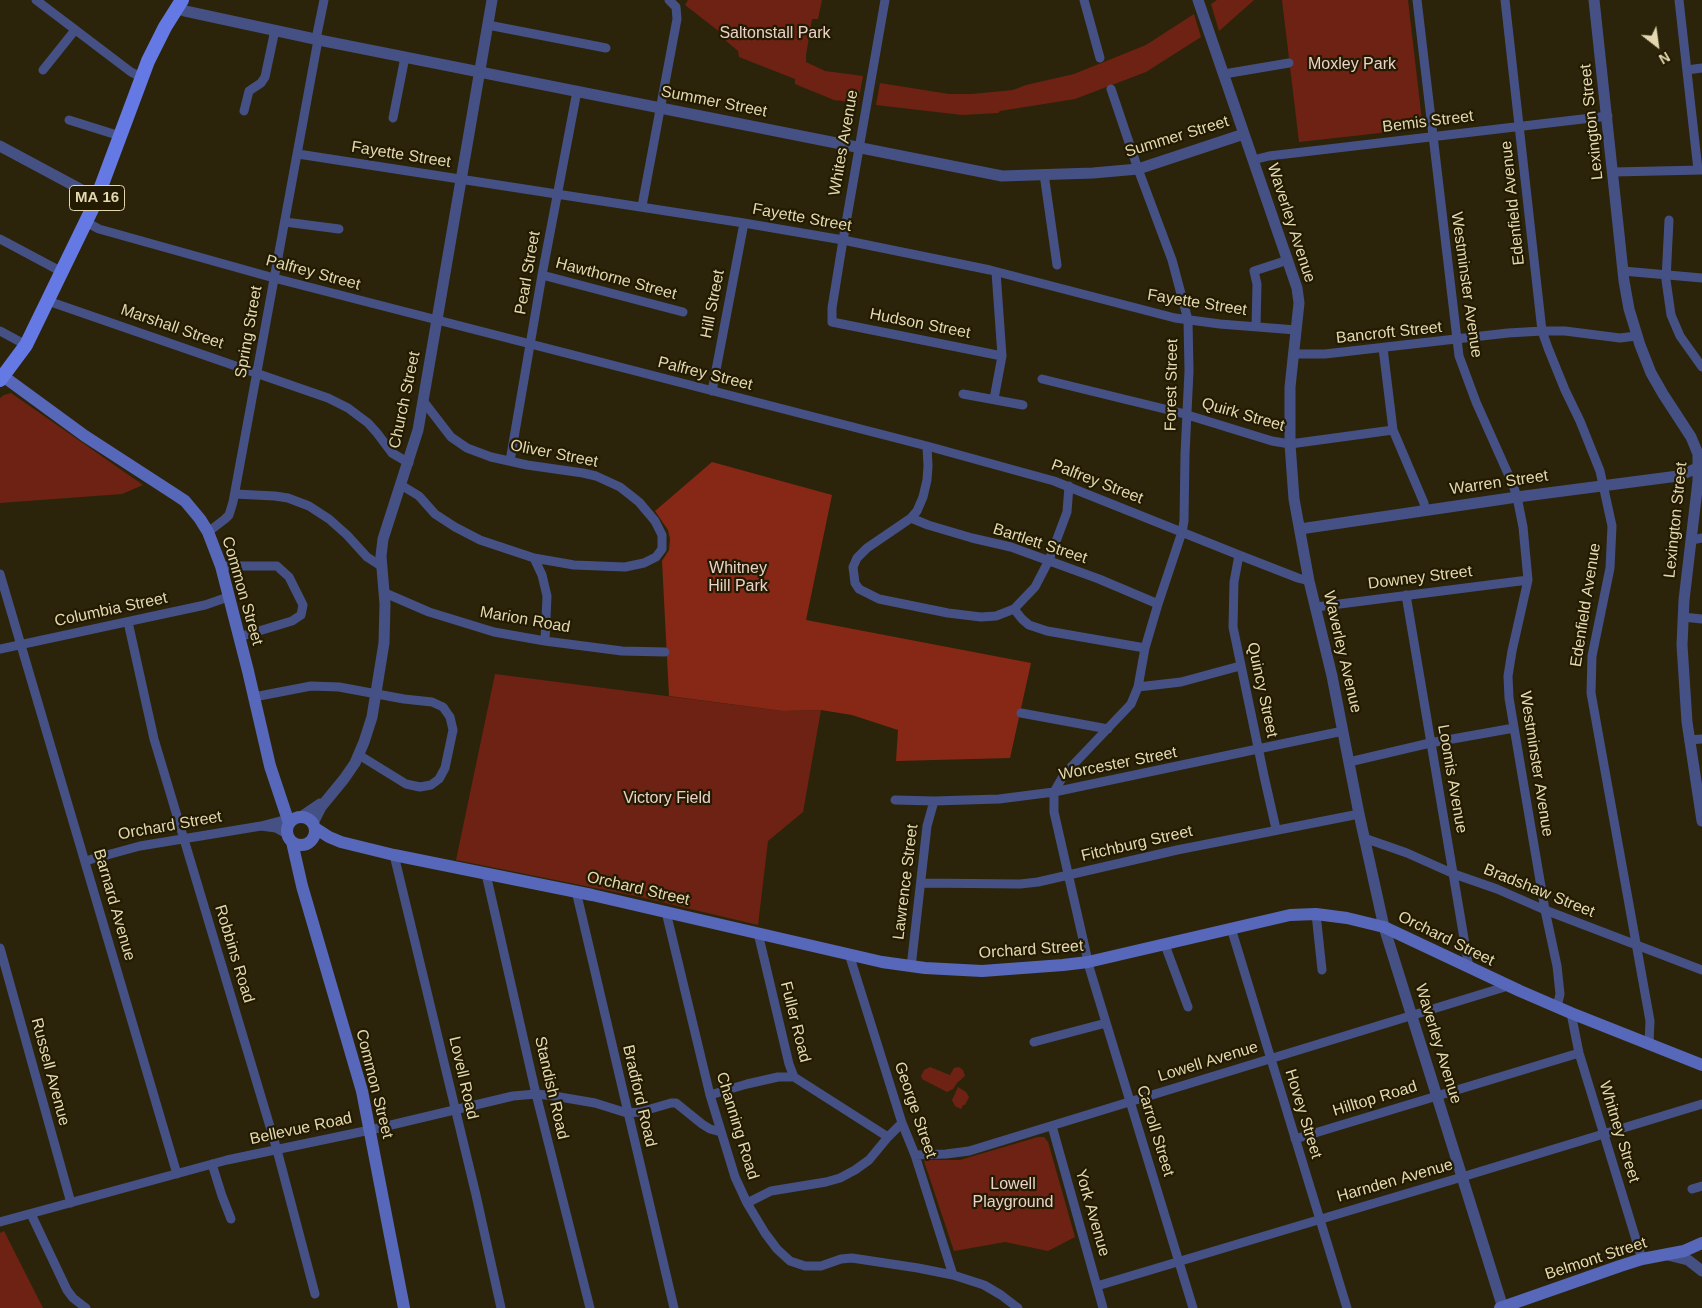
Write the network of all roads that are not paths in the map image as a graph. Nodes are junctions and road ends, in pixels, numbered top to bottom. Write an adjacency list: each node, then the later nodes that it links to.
1 (36, 0): 14 (street)
2 (324, 0): 16 (street, Spring Street)
3 (492, 0): 13 (street, Church Street)
4 (669, 0): 29 (street)
5 (885, 0): 39 (street, Whites Avenue)
6 (1084, 0): 19 (street)
7 (1198, 0): 25 (street, Waverley Avenue)
8 (1417, 0): 37 (street, Westminster Avenue)
9 (1505, 0): 34 (street, Edenfield Avenue)
10 (1594, 0): 31 (street, Lexington Street)
11 (1679, 0): 23 (street)
12 (179, 4): 15 (street, Summer Street); 26 (main road, MA 16)
13 (488, 25): 17 (street); 24 (street, Church Street)
14 (75, 30): 22 (street); 26 (street)
15 (274, 30): 16 (street, Summer Street); 30 (street)
16 (317, 39): 18 (street, Summer Street); 40 (street, Spring Street)
17 (606, 48)
18 (405, 57): 24 (street, Summer Street); 32 (street)
19 (1100, 58)
20 (1289, 63): 25 (street)
21 (1702, 68): 23 (street)
22 (43, 70)
23 (1687, 70): 43 (street)
24 (480, 72): 28 (street, Summer Street); 46 (street, Church Street)
25 (1224, 74): 35 (street, Waverley Avenue)
26 (141, 78): 36 (main road, MA 16)
27 (1111, 89): 42 (street, Forest Street)
28 (577, 91): 29 (street, Summer Street); 47 (street, Pearl Street)
29 (661, 108): 39 (street, Summer Street); 49 (street)
30 (244, 111)
31 (1608, 116): 34 (street, Bemis Street); 44 (street, Lexington Street)
32 (393, 118)
33 (69, 120): 36 (street)
34 (1519, 126): 37 (street, Bemis Street); 74 (street, Edenfield Avenue)
35 (1244, 134): 41 (street, Waverley Avenue); 42 (street, Summer Street)
36 (120, 136): 48 (main road, MA 16)
37 (1432, 137): 41 (street, Bemis Street); 76 (street, Westminster Avenue)
38 (0, 146): 48 (street)
39 (859, 147): 45 (street, Summer Street); 56 (street, Whites Avenue)
40 (298, 154): 46 (street, Fayette Street); 52 (street, Spring Street)
41 (1253, 160): 57 (street, Waverley Avenue)
42 (1138, 170): 45 (street, Summer Street); 68 (street, Forest Street)
43 (1700, 170): 44 (street)
44 (1614, 172): 59 (street, Lexington Street)
45 (1044, 174): 58 (street)
46 (462, 179): 47 (street, Fayette Street); 69 (street, Church Street)
47 (557, 194): 49 (street, Fayette Street); 62 (street, Pearl Street)
48 (97, 198): 51 (main road, MA 16)
49 (642, 206): 53 (street, Fayette Street)
50 (1669, 220): 63 (street)
51 (86, 222): 60 (main road, MA 16); 64 (street, Palfrey Street)
52 (285, 222): 54 (street); 64 (street, Spring Street)
53 (744, 222): 56 (street, Fayette Street); 86 (street, Hill Street)
54 (339, 229)
55 (0, 239): 60 (street)
56 (843, 240): 61 (street, Fayette Street); 70 (street, Whites Avenue)
57 (1288, 260): 71 (street); 72 (street, Waverley Avenue)
58 (1057, 265)
59 (1623, 271): 63 (street); 75 (street, Lexington Street)
60 (62, 272): 66 (main road, MA 16)
61 (996, 272): 68 (street, Fayette Street); 81 (street)
62 (542, 275): 67 (street, Hawthorne Street); 78 (street, Pearl Street)
63 (1666, 275): 65 (street); 82 (street)
64 (274, 278): 69 (street, Palfrey Street); 83 (street, Spring Street)
65 (1702, 278)
66 (48, 301): 77 (main road, MA 16); 83 (street, Marshall Street)
67 (683, 312)
68 (1188, 320): 71 (street, Fayette Street); 91 (street, Forest Street)
69 (438, 321): 78 (street, Palfrey Street); 89 (street, Church Street)
70 (832, 322): 81 (street, Hudson Street)
71 (1256, 327): 72 (street, Fayette Street)
72 (1296, 330): 80 (street, Waverley Avenue)
73 (0, 331): 77 (street)
74 (1542, 331): 75 (street, Bancroft Street); 76 (street, Bancroft Street); 102 (street, Edenfield Avenue)
75 (1636, 336): 93 (street, Lexington Street)
76 (1456, 340): 79 (street, Bancroft Street); 104 (street, Westminster Avenue)
77 (26, 345): 84 (main road, MA 16)
78 (531, 345): 86 (street, Palfrey Street); 97 (street, Pearl Street)
79 (1383, 348): 80 (street, Bancroft Street); 92 (street)
80 (1293, 354): 95 (street, Waverley Avenue)
81 (1002, 356): 88 (street)
82 (1702, 367)
83 (257, 372): 98 (street, Marshall Street); 103 (street, Spring Street)
84 (2, 378): 108 (main road, Common Street)
85 (1042, 379): 91 (street, Quirk Street)
86 (712, 391): 96 (street, Palfrey Street)
87 (963, 394): 88 (street)
88 (994, 399): 90 (street)
89 (424, 402): 97 (street, Oliver Street); 98 (street, Church Street)
90 (1023, 405)
91 (1187, 415): 95 (street, Quirk Street); 109 (street, Forest Street)
92 (1393, 430): 95 (street, Quirk Street); 105 (street)
93 (1688, 433): 94 (street); 99 (street, Lexington Street)
94 (1702, 443)
95 (1290, 444): 107 (street, Waverley Avenue)
96 (927, 446): 101 (street, Palfrey Street); 106 (street)
97 (510, 461): 112 (street, Oliver Street)
98 (408, 463): 100 (street, Church Street)
99 (1700, 467): 102 (street, Warren Street); 110 (street, Lexington Street)
100 (401, 485): 112 (street); 115 (street, Church Street)
101 (1068, 486): 109 (street, Palfrey Street); 113 (street)
102 (1604, 486): 104 (street, Warren Street); 176 (street, Edenfield Avenue)
103 (235, 494): 108 (street, Spring Street); 115 (street)
104 (1517, 497): 105 (street, Warren Street); 117 (street, Westminster Avenue)
105 (1425, 510): 107 (street, Warren Street)
106 (911, 518): 113 (street, Bartlett Street); 124 (street)
107 (1300, 529): 118 (street, Waverley Avenue)
108 (208, 532): 114 (main road, Common Street)
109 (1182, 532): 111 (street, Palfrey Street); 122 (street, Forest Street)
110 (1697, 539): 125 (street, Lexington Street)
111 (1239, 556): 118 (street, Palfrey Street); 134 (street, Quincy Street)
112 (534, 558): 129 (street)
113 (1049, 560): 122 (street, Bartlett Street); 124 (street)
114 (221, 566): 121 (main road, Common Street); 128 (street)
115 (381, 566): 119 (street, Church Street)
116 (0, 574): 130 (street, Barnard Avenue)
117 (1528, 580): 120 (street, Downey Street); 139 (street, Westminster Avenue)
118 (1309, 581): 123 (street, Waverley Avenue)
119 (385, 593): 129 (street, Marion Road); 136 (street, Church Street)
120 (1406, 595): 123 (street, Downey Street); 144 (street, Loomis Avenue)
121 (228, 597): 127 (street, Columbia Street); 128 (main road, Common Street)
122 (1158, 604): 131 (street, Forest Street)
123 (1316, 607): 141 (street, Waverley Avenue)
124 (1014, 609): 131 (street)
125 (1683, 617): 126 (street); 143 (street, Lexington Street)
126 (1702, 619)
127 (128, 622): 130 (street, Columbia Street); 158 (street, Robbins Road)
128 (239, 636): 137 (main road, Common Street)
129 (545, 641): 133 (street, Marion Road)
130 (21, 645): 132 (street, Columbia Street); 162 (street, Barnard Avenue)
131 (1145, 648): 135 (street, Forest Street)
132 (0, 649)
133 (665, 652)
134 (1240, 666): 135 (street); 145 (street, Quincy Street)
135 (1138, 687): 140 (street, Forest Street)
136 (377, 693): 137 (street); 146 (street, Church Street); 146 (street)
137 (254, 697): 155 (main road, Common Street)
138 (1021, 713): 140 (street)
139 (1514, 728): 144 (street); 169 (street, Westminster Avenue)
140 (1108, 729): 148 (street, Forest Street)
141 (1343, 731): 145 (street, Worcester Street); 147 (street, Waverley Avenue)
142 (1702, 739): 143 (street)
143 (1689, 740): 153 (street, Lexington Street)
144 (1430, 743): 147 (street); 165 (street, Loomis Avenue)
145 (1259, 750): 148 (street, Worcester Street); 156 (street, Quincy Street)
146 (359, 755): 149 (street, Church Street)
147 (1349, 762): 152 (street, Waverley Avenue)
148 (1054, 792): 151 (street, Worcester Street); 166 (street, Carroll Street)
149 (331, 795): 154 (street, Church Street); 155 (street, Church Street)
150 (895, 800): 151 (street, Worcester Street)
151 (934, 801): 167 (street, Lawrence Street)
152 (1359, 814): 156 (street, Fitchburg Street); 157 (street, Waverley Avenue)
153 (1702, 821)
154 (314, 825): 155 (main road, Orchard Street); 159 (main road, Orchard Street); 160 (main road)
155 (293, 826): 158 (street, Orchard Street); 160 (main road, Orchard Street); 163 (main road, Common Street)
156 (1276, 829): 166 (street, Fitchburg Street)
157 (1364, 838): 165 (street, Bradshaw Street); 172 (street, Waverley Avenue)
158 (184, 839): 162 (street, Orchard Street); 211 (street, Robbins Road)
159 (341, 842): 160 (main road, Orchard Street); 161 (main road, Orchard Street)
160 (308, 843): 163 (main road)
161 (394, 855): 164 (main road, Orchard Street); 202 (street, Lovell Road)
162 (85, 861): 214 (street, Barnard Avenue)
163 (298, 870): 206 (main road, Common Street)
164 (486, 874): 168 (main road, Orchard Street); 197 (street, Standish Road)
165 (1454, 874): 169 (street, Bradshaw Street); 182 (street, Loomis Avenue)
166 (1068, 876): 167 (street, Fitchburg Street); 180 (street, Carroll Street)
167 (921, 883): 181 (street, Lawrence Street)
168 (576, 892): 170 (main road, Orchard Street); 203 (street, Bradford Road)
169 (1545, 910): 176 (street, Bradshaw Street); 187 (street, Westminster Avenue)
170 (666, 912): 174 (main road, Orchard Street); 198 (street, Channing Road)
171 (1316, 914): 172 (main road, Orchard Street); 173 (main road, Orchard Street); 183 (street)
172 (1384, 927): 182 (main road, Orchard Street); 189 (street, Waverley Avenue)
173 (1231, 928): 175 (main road, Orchard Street); 194 (street, Hovey Street)
174 (758, 933): 178 (main road, Orchard Street); 196 (street, Fuller Road)
175 (1165, 945): 180 (main road, Orchard Street); 186 (street)
176 (1636, 946): 184 (street, Bradshaw Street); 192 (street, Edenfield Avenue)
177 (0, 948): 179 (street, Russell Avenue)
178 (849, 954): 181 (main road, Orchard Street); 204 (street, George Street)
179 (2, 962): 218 (street, Russell Avenue)
180 (1088, 962): 181 (main road, Orchard Street); 190 (street, Carroll Street)
181 (911, 967)
182 (1469, 968): 185 (main road, Orchard Street)
183 (1322, 970)
184 (1702, 970)
185 (1508, 986): 187 (main road, Orchard Street); 189 (street, Lowell Avenue)
186 (1188, 1007)
187 (1557, 1007): 188 (main road, Orchard Street)
188 (1571, 1013): 192 (main road, Orchard Street); 193 (street, Whitney Street)
189 (1412, 1015): 194 (street, Lowell Avenue); 199 (street, Waverley Avenue)
190 (1106, 1023): 191 (street); 200 (street, Carroll Street)
191 (1034, 1042)
192 (1649, 1043): 195 (main road, Orchard Street)
193 (1579, 1054): 199 (street, Hilltop Road); 208 (street, Whitney Street)
194 (1271, 1058): 200 (street, Lowell Avenue); 210 (street, Hovey Street)
195 (1702, 1065)
196 (794, 1077): 198 (street); 209 (street, Fuller Road)
197 (536, 1094): 202 (street, Bellevue Road); 203 (street, Bellevue Road); 235 (street, Standish Road)
198 (710, 1095): 207 (street, Channing Road)
199 (1437, 1096): 210 (street, Hilltop Road); 215 (street, Waverley Avenue)
200 (1130, 1102): 205 (street, Lowell Avenue); 227 (street, Carroll Street)
201 (1702, 1104): 208 (street, Harnden Avenue)
202 (455, 1110): 206 (street, Bellevue Road); 234 (street, Lovell Road)
203 (627, 1113): 207 (street, Bellevue Road); 236 (street, Bradford Road)
204 (902, 1123): 209 (street); 212 (street, George Street)
205 (1049, 1127): 212 (street, Lowell Avenue); 230 (street, York Avenue)
206 (370, 1130): 211 (street, Bellevue Road); 233 (main road, Common Street)
207 (721, 1132): 219 (street, Channing Road)
208 (1603, 1133): 215 (street, Harnden Avenue); 226 (street, Whitney Street)
209 (888, 1137): 219 (street)
210 (1295, 1139): 222 (street, Hovey Street)
211 (277, 1150): 213 (street, Bellevue Road); 231 (street, Robbins Road)
212 (915, 1155): 229 (street, George Street)
213 (212, 1164): 214 (street, Bellevue Road); 221 (street)
214 (177, 1174): 218 (street, Bellevue Road)
215 (1462, 1177): 222 (street, Harnden Avenue); 241 (street, Waverley Avenue)
216 (1702, 1186): 217 (street)
217 (1692, 1189)
218 (70, 1203): 220 (street, Bellevue Road)
219 (747, 1203): 229 (street, Channing Road)
220 (31, 1214): 223 (street, Bellevue Road); 232 (street)
221 (231, 1218)
222 (1320, 1219): 227 (street, Harnden Avenue); 240 (street, Hovey Street)
223 (0, 1222)
224 (1700, 1245): 225 (main road, Belmont Street); 228 (street)
225 (1666, 1254): 226 (main road, Belmont Street); 228 (street)
226 (1642, 1259): 241 (main road, Belmont Street)
227 (1179, 1261): 230 (street, Harnden Avenue); 239 (street, Carroll Street)
228 (1702, 1270)
229 (953, 1275): 237 (street, Channing Road)
230 (1097, 1286): 238 (street, York Avenue)
231 (315, 1294)
232 (86, 1308)
233 (404, 1308)
234 (501, 1308)
235 (590, 1308)
236 (674, 1308)
237 (1018, 1308)
238 (1104, 1308)
239 (1194, 1308)
240 (1347, 1308)
241 (1502, 1308)

